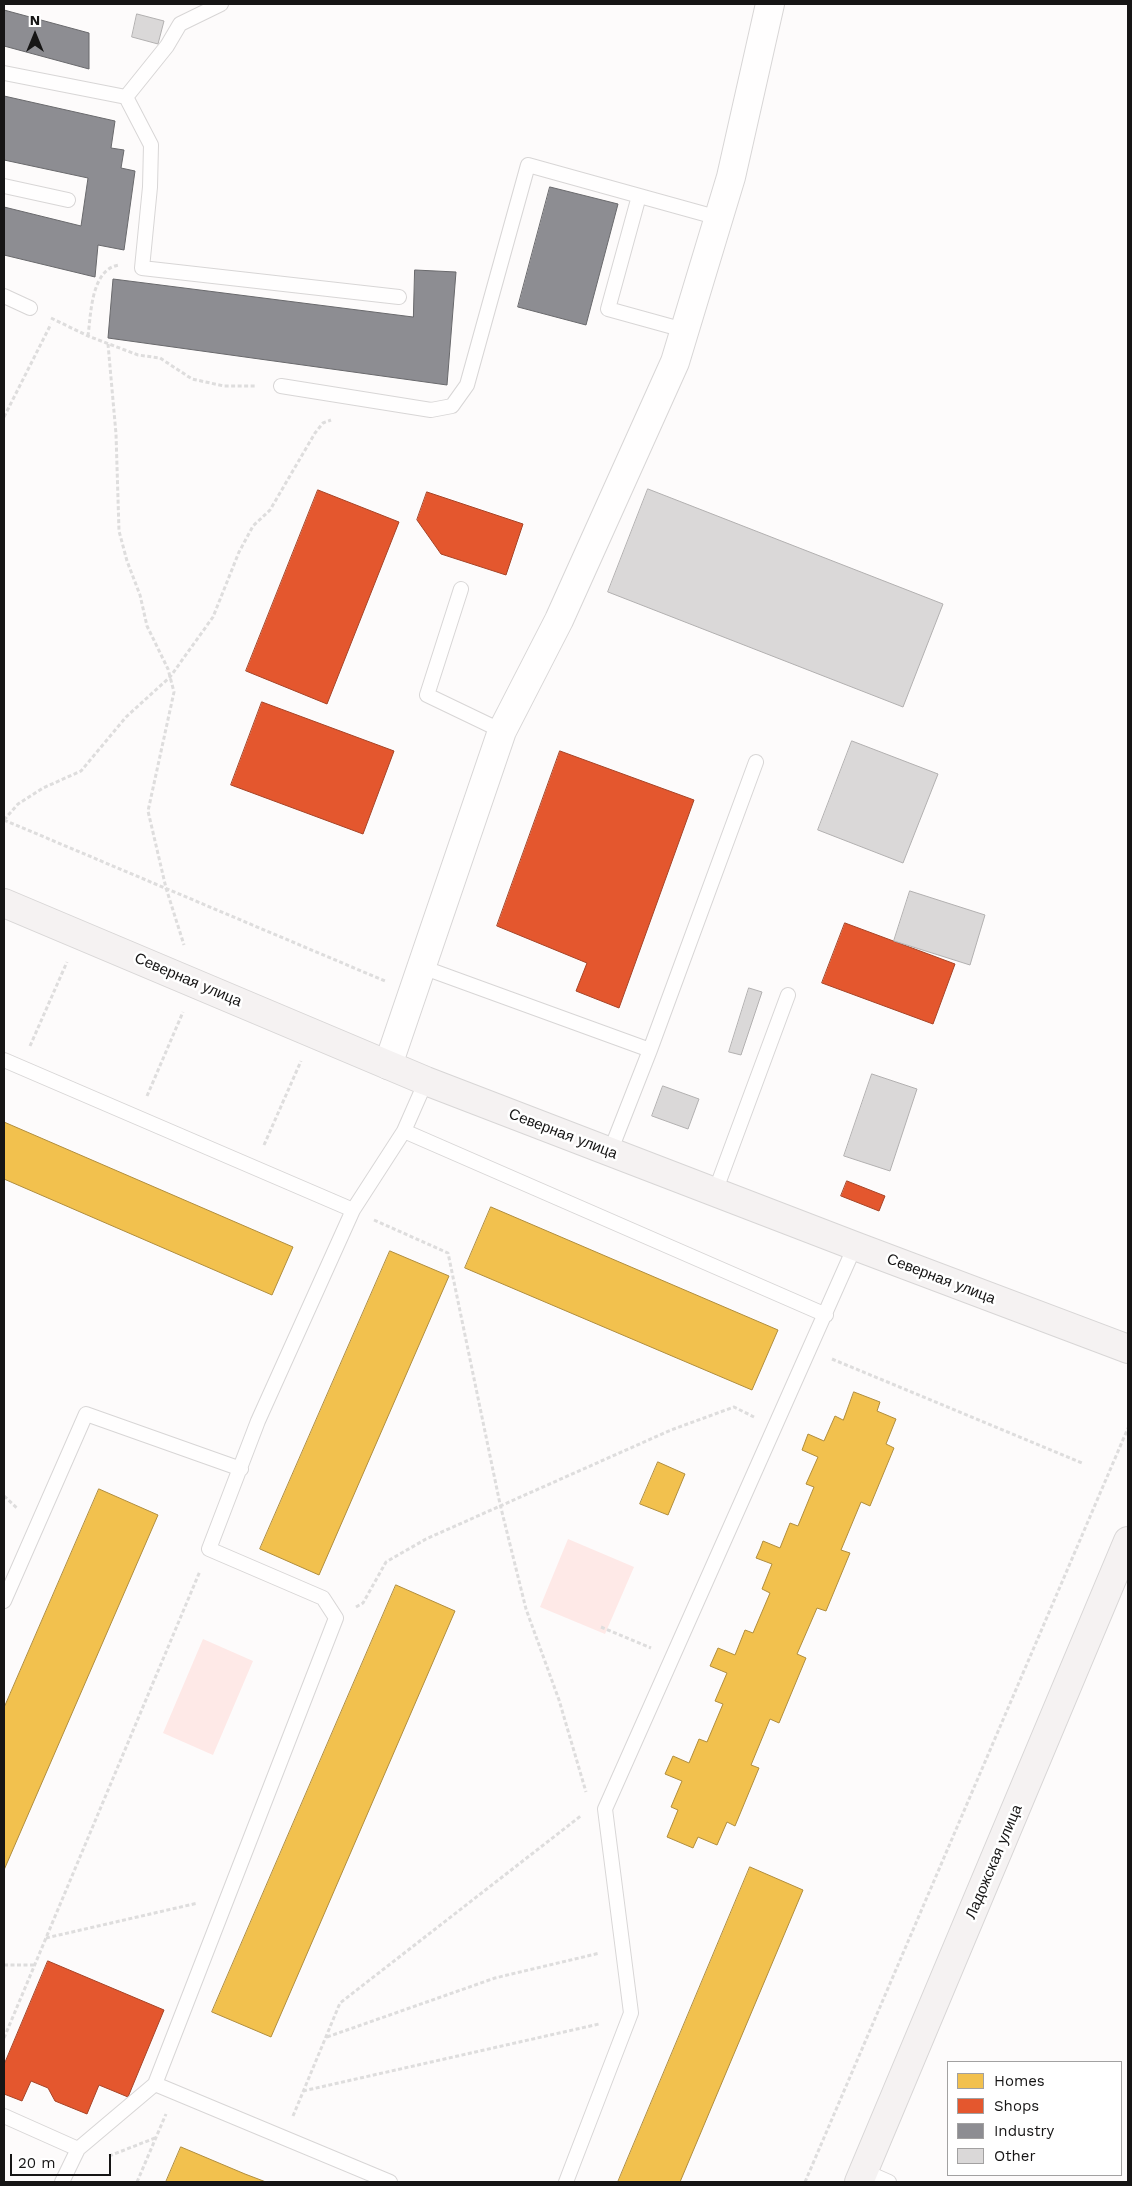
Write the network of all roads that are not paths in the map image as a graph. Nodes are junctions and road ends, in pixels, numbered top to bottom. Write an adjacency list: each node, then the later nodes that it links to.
1 (222, 4): 4 (lane)
2 (770, 4): 8 (street)
3 (4, 73): 4 (lane)
4 (126, 97): 10 (lane)
5 (4, 186): 7 (lane)
6 (640, 196): 8 (lane); 12 (lane); 13 (lane)
7 (68, 200)
8 (719, 218): 12 (street)
9 (4, 296): 11 (lane)
10 (399, 297)
11 (30, 308)
12 (684, 330): 15 (street)
13 (281, 386)
14 (461, 589): 15 (lane)
15 (502, 731): 18 (street)
16 (756, 762): 20 (lane)
17 (4, 903): 22 (street, Северная улица)
18 (422, 967): 20 (lane); 22 (street)
19 (788, 995): 26 (lane)
20 (650, 1050): 25 (lane)
21 (4, 1060): 27 (lane)
22 (388, 1065): 23 (street, Северная улица)
23 (426, 1081): 24 (lane); 25 (street, Северная улица)
24 (404, 1132): 27 (lane); 29 (lane)
25 (610, 1152): 26 (street, Северная улица)
26 (715, 1192): 28 (street, Северная улица)
27 (353, 1210): 31 (lane)
28 (855, 1246): 29 (lane); 30 (street, Северная улица)
29 (826, 1315): 40 (lane)
30 (1128, 1349)
31 (241, 1469): 33 (lane); 34 (lane)
32 (1128, 1541): 37 (street, Ладожская улица)
33 (4, 1601)
34 (155, 2084): 36 (lane); 39 (lane)
35 (4, 2116): 36 (lane)
36 (78, 2149): 38 (lane)
37 (861, 2177): 41 (lane)
38 (62, 2182)
39 (390, 2182)
40 (566, 2182)
41 (889, 2182)

